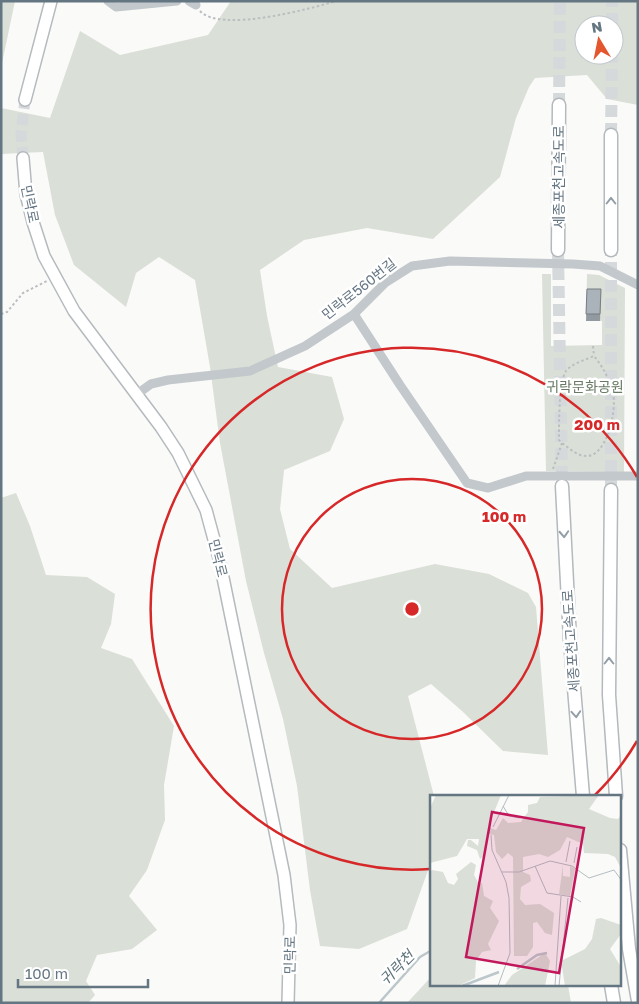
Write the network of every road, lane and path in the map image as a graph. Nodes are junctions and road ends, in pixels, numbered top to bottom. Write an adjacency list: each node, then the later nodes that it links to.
1 (51, 1): 6 (main road)
2 (108, 1): 3 (street)
3 (177, 1)
4 (336, 1): 5 (path)
5 (192, 3)
6 (25, 100)
7 (559, 105): 10 (highway, 세종포천고속도로)
8 (611, 135): 11 (highway, one-way to 8)
9 (23, 158): 12 (main road, 민락로)
10 (558, 250)
11 (611, 250)
12 (56, 277): 14 (path); 18 (main road, 민락로)
13 (638, 285): 15 (street, 민락로560번길)
14 (1, 314)
15 (354, 314): 18 (street, 민락로560번길); 20 (street)
16 (593, 346): 17 (path)
17 (594, 356): 19 (path); 19 (path)
18 (137, 394): 29 (main road, 민락로)
19 (562, 443): 20 (path)
20 (550, 476): 21 (street)
21 (638, 476)
22 (562, 486): 24 (highway, 세종포천고속도로, one-way to 24)
23 (610, 490): 25 (highway, one-way to 23)
24 (582, 795)
25 (616, 795)
26 (622, 872): 28 (highway)
27 (611, 986): 30 (highway)
28 (638, 1001)
29 (288, 1003)
30 (614, 1003)

